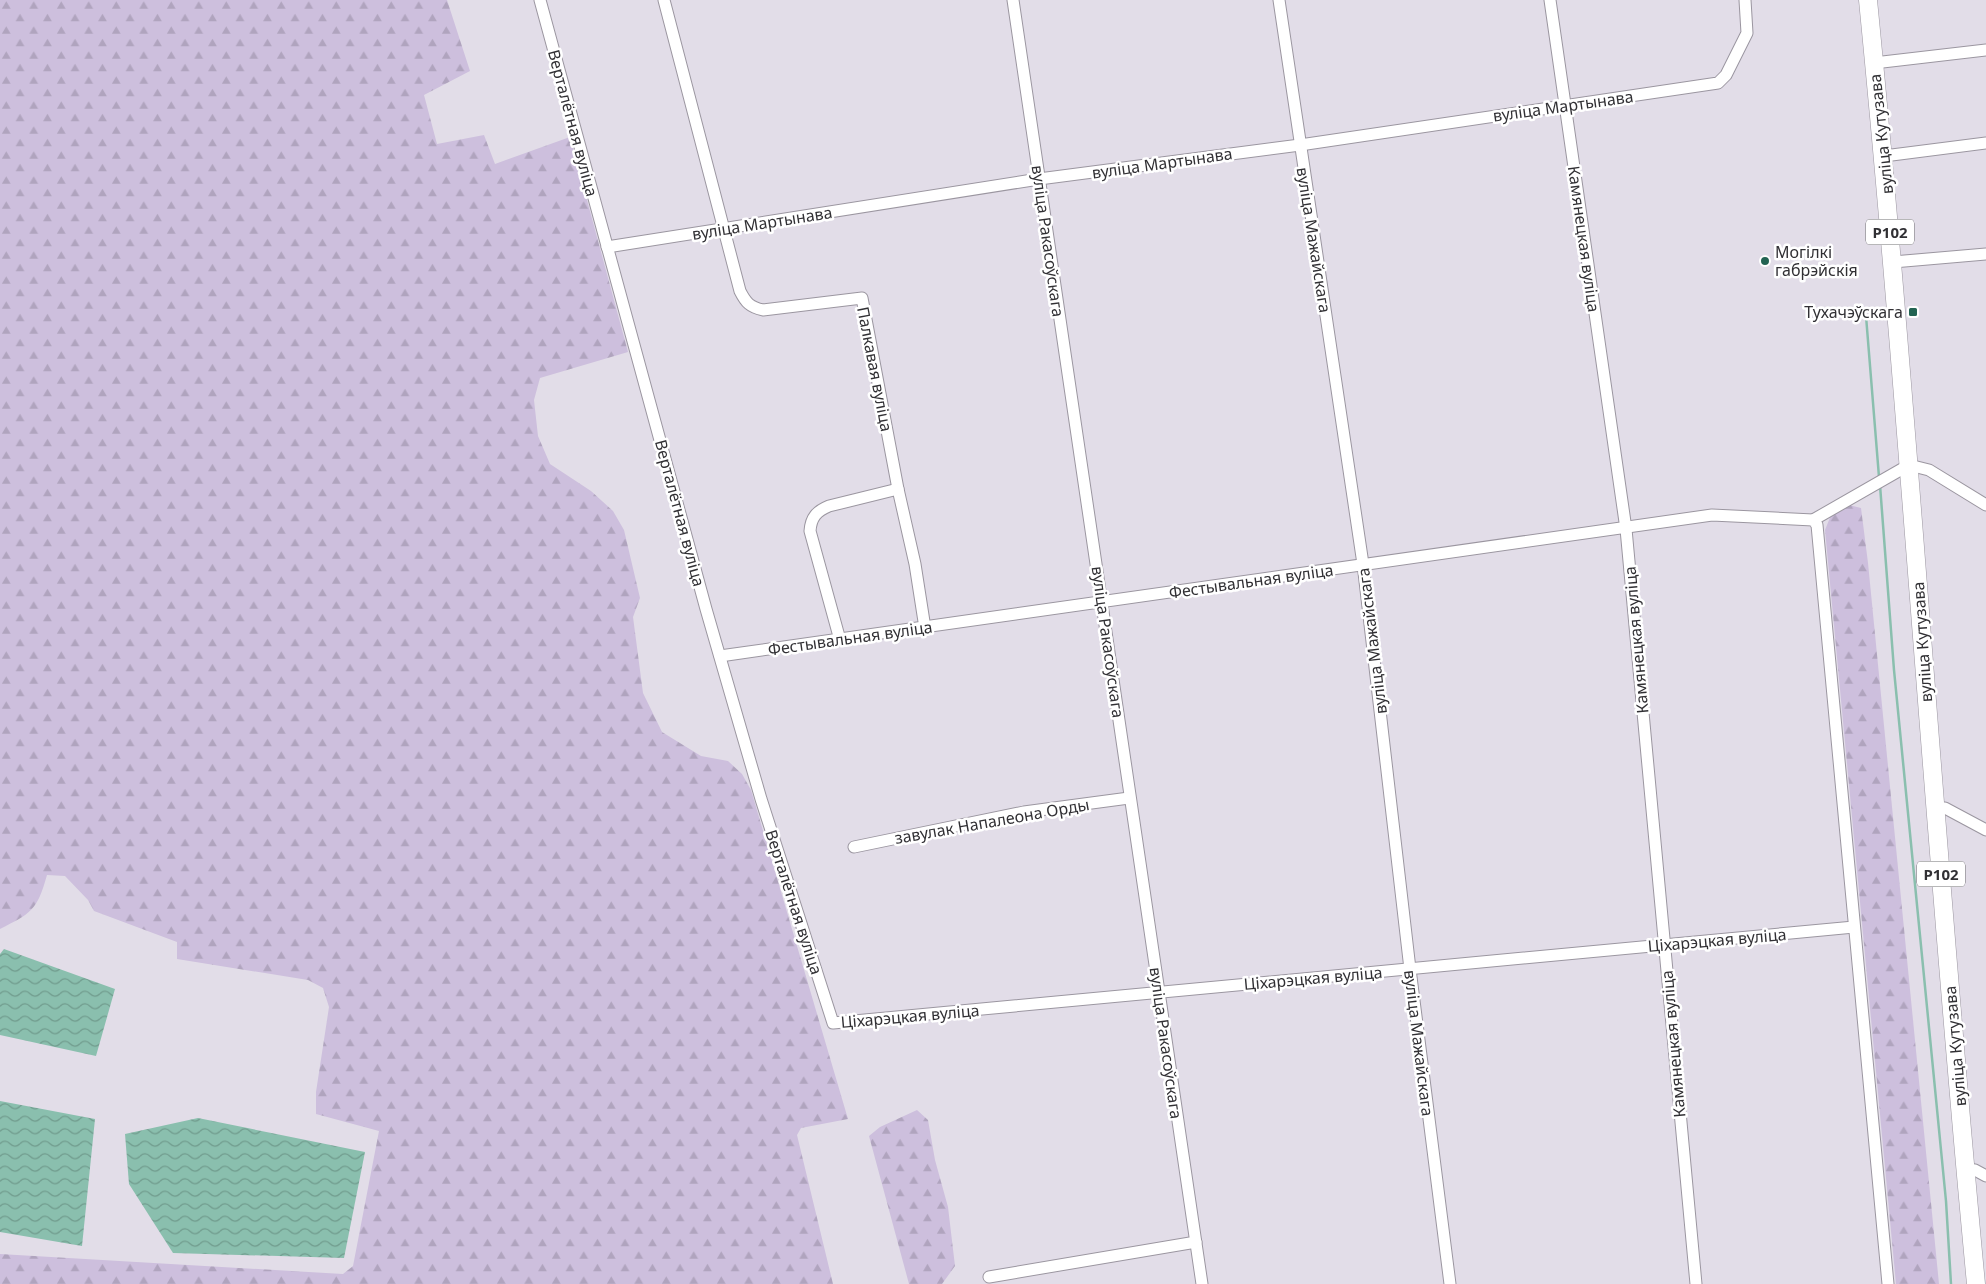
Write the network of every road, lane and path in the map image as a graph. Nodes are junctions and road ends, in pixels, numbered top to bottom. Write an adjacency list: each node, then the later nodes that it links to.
1 (540, 0): 16 (street, Верталётная вуліца)
2 (664, 0): 15 (street, Палкавая вуліца)
3 (1013, 0): 14 (street, вуліца Ракасоўскага)
4 (1280, 0): 12 (street, вуліца Мажайскага)
5 (1550, 0): 10 (street, Камянецкая вуліца)
6 (1745, 0): 10 (street, вуліца Мартынава)
7 (1868, 0): 9 (main road, вуліца Кутузава / Р102)
8 (1986, 50): 9 (street)
9 (1874, 63): 13 (main road, вуліца Кутузава / Р102)
10 (1566, 106): 12 (street, вуліца Мартынава); 23 (street, Камянецкая вуліца)
11 (1986, 143): 13 (street)
12 (1300, 144): 14 (street, вуліца Мартынава); 24 (street, вуліца Мажайскага)
13 (1884, 156): 18 (main road, вуліца Кутузава / Р102)
14 (1039, 179): 15 (street, вуліца Мартынава); 25 (street, вуліца Ракасоўскага)
15 (726, 229): 16 (street, вуліца Мартынава); 20 (street, Палкавая вуліца)
16 (607, 247): 28 (street, Верталётная вуліца)
17 (1986, 254): 18 (street)
18 (1893, 262): 19 (main road, вуліца Кутузава / Р102)
19 (1909, 465): 21 (street); 22 (street); 30 (main road, вуліца Кутузава / Р102)
20 (898, 489): 26 (street, Палкавая вуліца); 27 (street)
21 (1986, 505)
22 (1815, 522): 23 (street, Фестывальная вуліца); 33 (street)
23 (1626, 529): 24 (street, Фестывальная вуліца); 34 (street, Камянецкая вуліца)
24 (1363, 564): 25 (street, Фестывальная вуліца); 35 (street, вуліца Мажайскага)
25 (1103, 602): 26 (street, Фестывальная вуліца); 29 (street, вуліца Ракасоўскага)
26 (925, 628): 27 (street, Фестывальная вуліца)
27 (840, 640): 28 (street, Фестывальная вуліца)
28 (720, 656): 37 (street, Верталётная вуліца)
29 (1130, 798): 32 (street, завулак Напалеона Орды); 36 (street, вуліца Ракасоўскага)
30 (1935, 808): 31 (street); 38 (main road, вуліца Кутузава / Р102)
31 (1986, 830)
32 (854, 847)
33 (1854, 927): 34 (street, Ціхарэцкая вуліца); 45 (street)
34 (1664, 945): 35 (street, Ціхарэцкая вуліца); 44 (street, Камянецкая вуліца)
35 (1410, 969): 36 (street, Ціхарэцкая вуліца); 43 (street, вуліца Мажайскага)
36 (1158, 993): 37 (street, Ціхарэцкая вуліца); 40 (street, вуліца Ракасоўскага)
37 (833, 1023)
38 (1965, 1169): 39 (street); 46 (main road, вуліца Кутузава / Р102)
39 (1986, 1176)
40 (1196, 1242): 41 (street); 42 (street, вуліца Ракасоўскага)
41 (989, 1277)
42 (1202, 1284)
43 (1450, 1284)
44 (1696, 1284)
45 (1888, 1284)
46 (1976, 1284)

